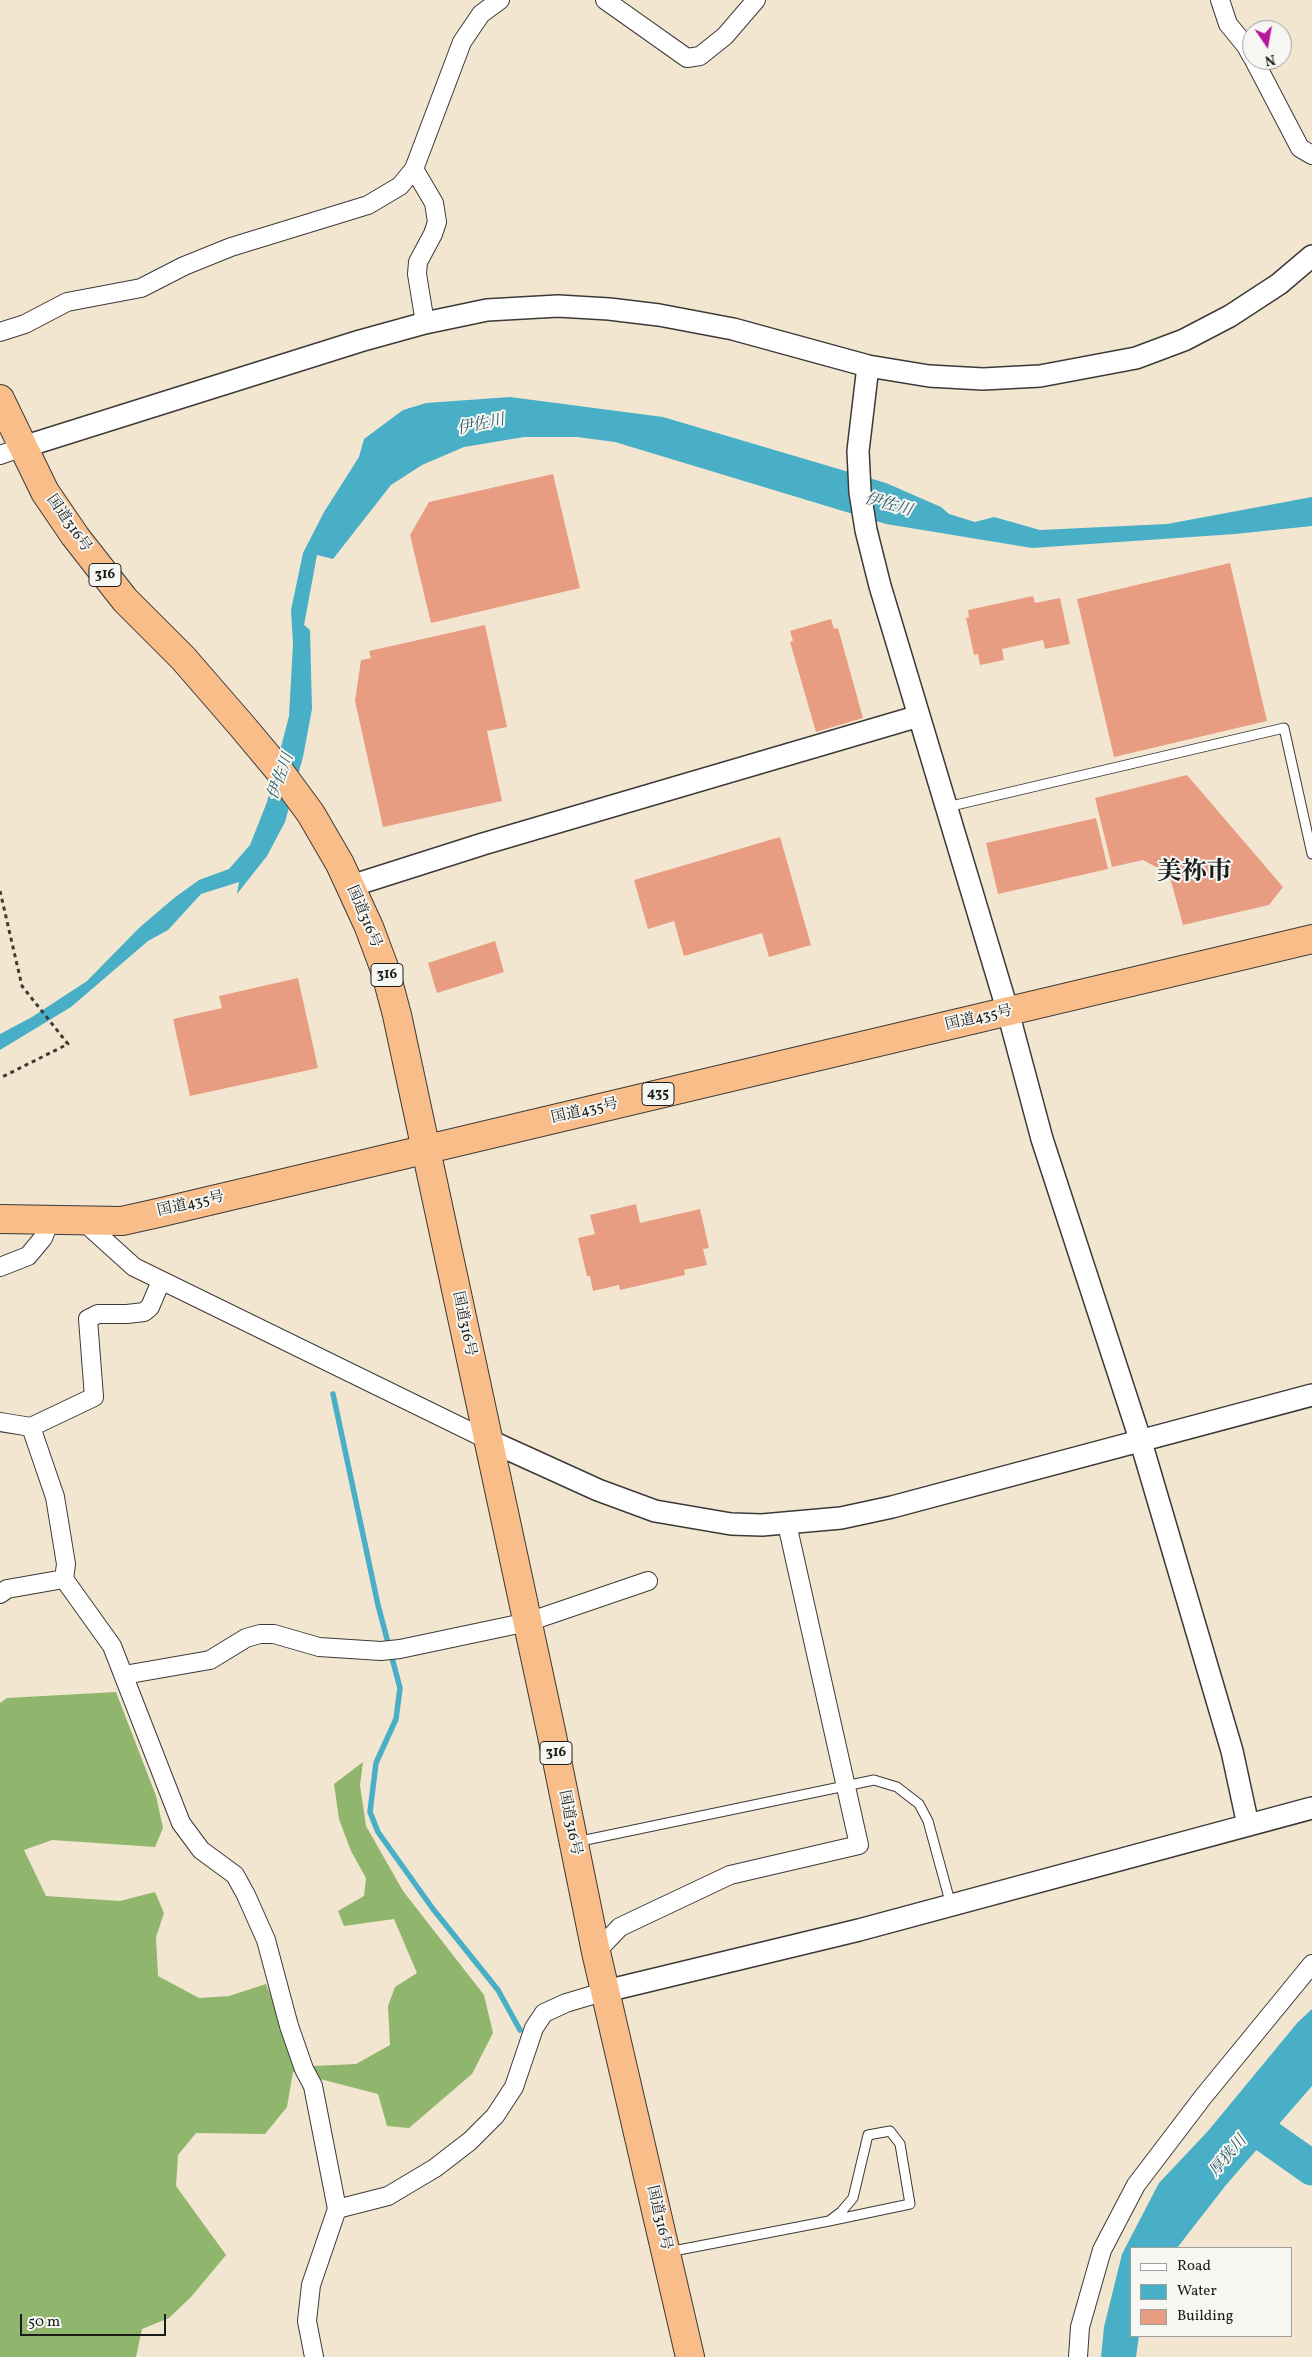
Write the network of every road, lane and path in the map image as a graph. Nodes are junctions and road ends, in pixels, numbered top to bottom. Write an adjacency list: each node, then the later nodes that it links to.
1 (500, 0): 8 (street)
2 (605, 0): 3 (street)
3 (756, 0)
4 (1220, 0): 5 (street)
5 (1242, 41)
6 (1259, 70): 7 (street)
7 (1312, 155)
8 (414, 169): 10 (street); 11 (street)
9 (1312, 256): 12 (street)
10 (426, 323): 12 (street); 14 (street)
11 (0, 332)
12 (868, 366): 15 (street)
13 (0, 400): 14 (highway, 国道316号 / 316)
14 (11, 451): 18 (highway, 国道316号 / 316)
15 (919, 716): 16 (street); 18 (street)
16 (947, 807): 17 (lane); 21 (street)
17 (1312, 854)
18 (351, 886): 23 (highway, 国道316号 / 316)
19 (0, 891): 22 (path)
20 (1312, 938): 21 (highway, 国道435号 / 435)
21 (1008, 1012): 23 (highway, 国道435号 / 435); 33 (street)
22 (0, 1078)
23 (425, 1149): 26 (highway, 国道435号 / 435); 32 (highway, 国道316号 / 316)
24 (0, 1219): 25 (highway, 国道435号 / 435)
25 (50, 1221): 26 (highway, 国道435号 / 435); 27 (street)
26 (83, 1221): 28 (street)
27 (0, 1267)
28 (161, 1280): 31 (street); 32 (street)
29 (1312, 1395): 33 (street)
30 (0, 1422): 31 (street)
31 (31, 1427): 35 (street)
32 (488, 1440): 34 (street); 38 (highway, 国道316号 / 316)
33 (1141, 1442): 34 (street); 42 (street)
34 (787, 1524): 40 (street)
35 (64, 1579): 37 (street); 39 (street)
36 (648, 1581): 38 (street)
37 (0, 1594)
38 (528, 1622): 39 (street); 43 (highway, 国道316号 / 316)
39 (124, 1675): 48 (street)
40 (846, 1784): 43 (lane); 44 (lane); 45 (street)
41 (1312, 1808): 42 (street)
42 (1248, 1825): 44 (street)
43 (573, 1843): 45 (highway, 国道316号 / 316)
44 (950, 1905): 47 (street)
45 (596, 1952): 47 (highway, 国道316号 / 316)
46 (1312, 1964): 53 (street)
47 (606, 1991): 48 (street); 50 (highway, 国道316号 / 316)
48 (337, 2210): 51 (street)
49 (829, 2221): 49 (lane); 50 (lane)
50 (666, 2252): 52 (highway, 国道316号 / 316)
51 (314, 2357)
52 (690, 2357)
53 (1078, 2357)

